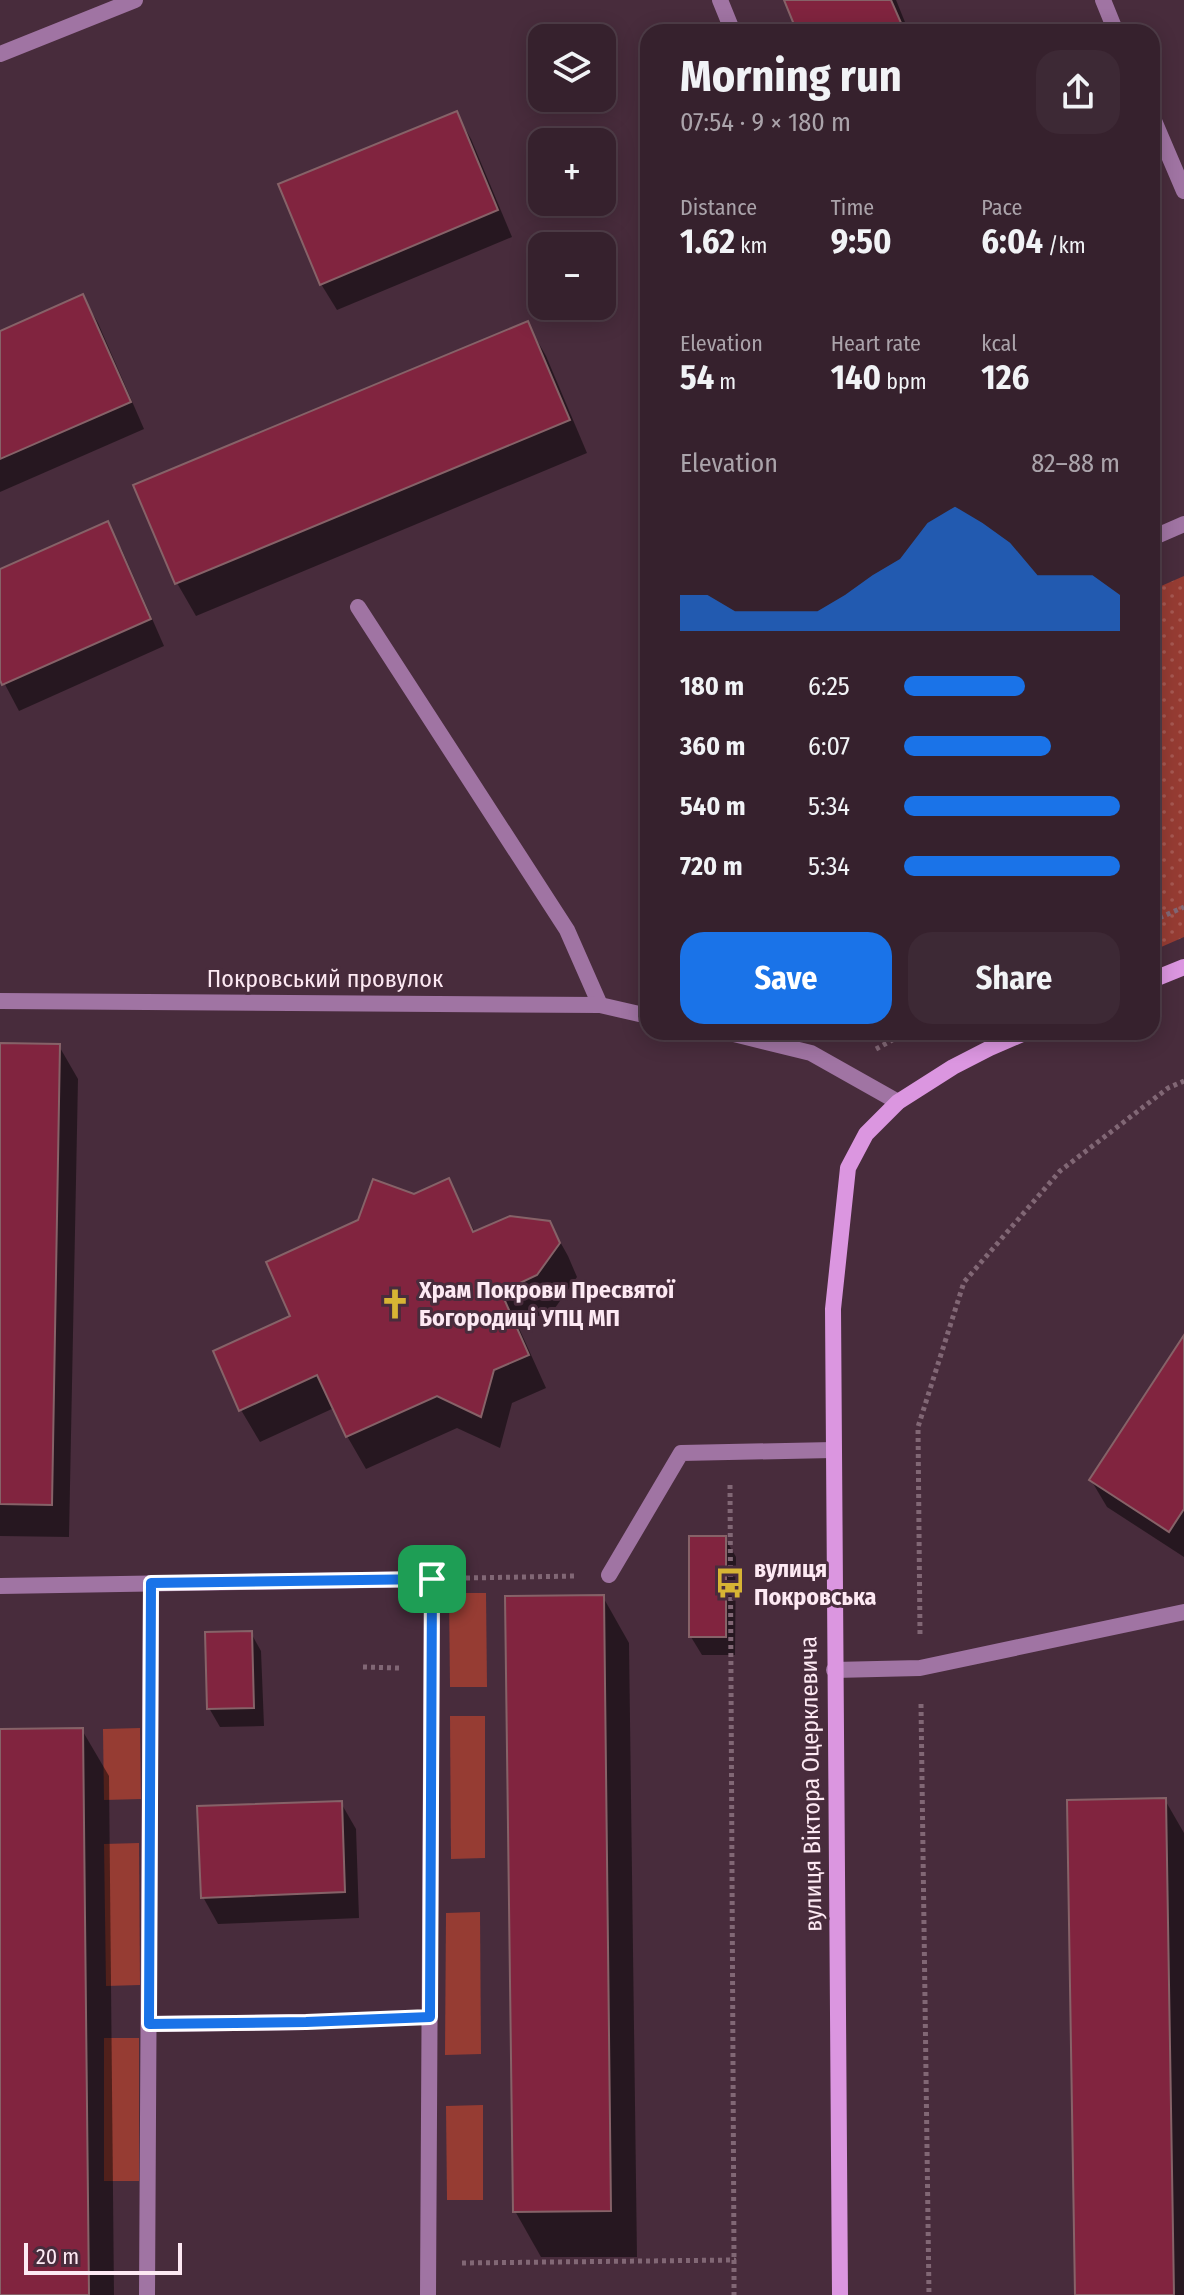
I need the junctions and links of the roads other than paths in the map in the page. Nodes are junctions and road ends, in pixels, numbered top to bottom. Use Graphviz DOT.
graph roads {
  1 [pos="135,0"];
  2 [pos="720,0"];
  3 [pos="1103,0"];
  4 [pos="730,24"];
  5 [pos="1113,24"];
  6 [pos="0,54"];
  7 [pos="1160,135"];
  8 [pos="1184,191"];
  9 [pos="1184,524"];
  10 [pos="1160,534"];
  11 [pos="358,607"];
  12 [pos="1184,967"];
  13 [pos="1160,977"];
  14 [pos="0,1001"];
  15 [pos="600,1005"];
  16 [pos="640,1014"];
  17 [pos="758,1040"];
  18 [pos="1008,1040"];
  19 [pos="898,1102"];
  20 [pos="833,1450"];
  21 [pos="609,1575"];
  22 [pos="151,1583"];
  23 [pos="0,1586"];
  24 [pos="1184,1612"];
  25 [pos="834,1670"];
  26 [pos="306,2022"];
  27 [pos="149,2024"];
  28 [pos="147,2295"];
  29 [pos="428,2295"];
  30 [pos="840,2295"];
  1 -- 6 [label="lane"];
  2 -- 4 [label="lane"];
  3 -- 5 [label="lane"];
  7 -- 8 [label="lane"];
  9 -- 10 [label="lane"];
  11 -- 15 [label="lane"];
  12 -- 13 [label="street"];
  14 -- 15 [label="lane, Покровський провулок"];
  15 -- 16 [label="lane, Покровський провулок"];
  17 -- 19 [label="lane"];
  18 -- 19 [label="street, вулиця Віктора Оцерклевича"];
  19 -- 20 [label="street, вулиця Віктора Оцерклевича"];
  20 -- 21 [label="lane"];
  20 -- 25 [label="street, вулиця Віктора Оцерклевича"];
  22 -- 23 [label="lane"];
  22 -- 27 [label="lane"];
  22 -- 29 [label="lane"];
  24 -- 25 [label="lane"];
  25 -- 30 [label="street, вулиця Віктора Оцерклевича"];
  26 -- 27 [label="lane"];
  27 -- 28 [label="lane"];
}
